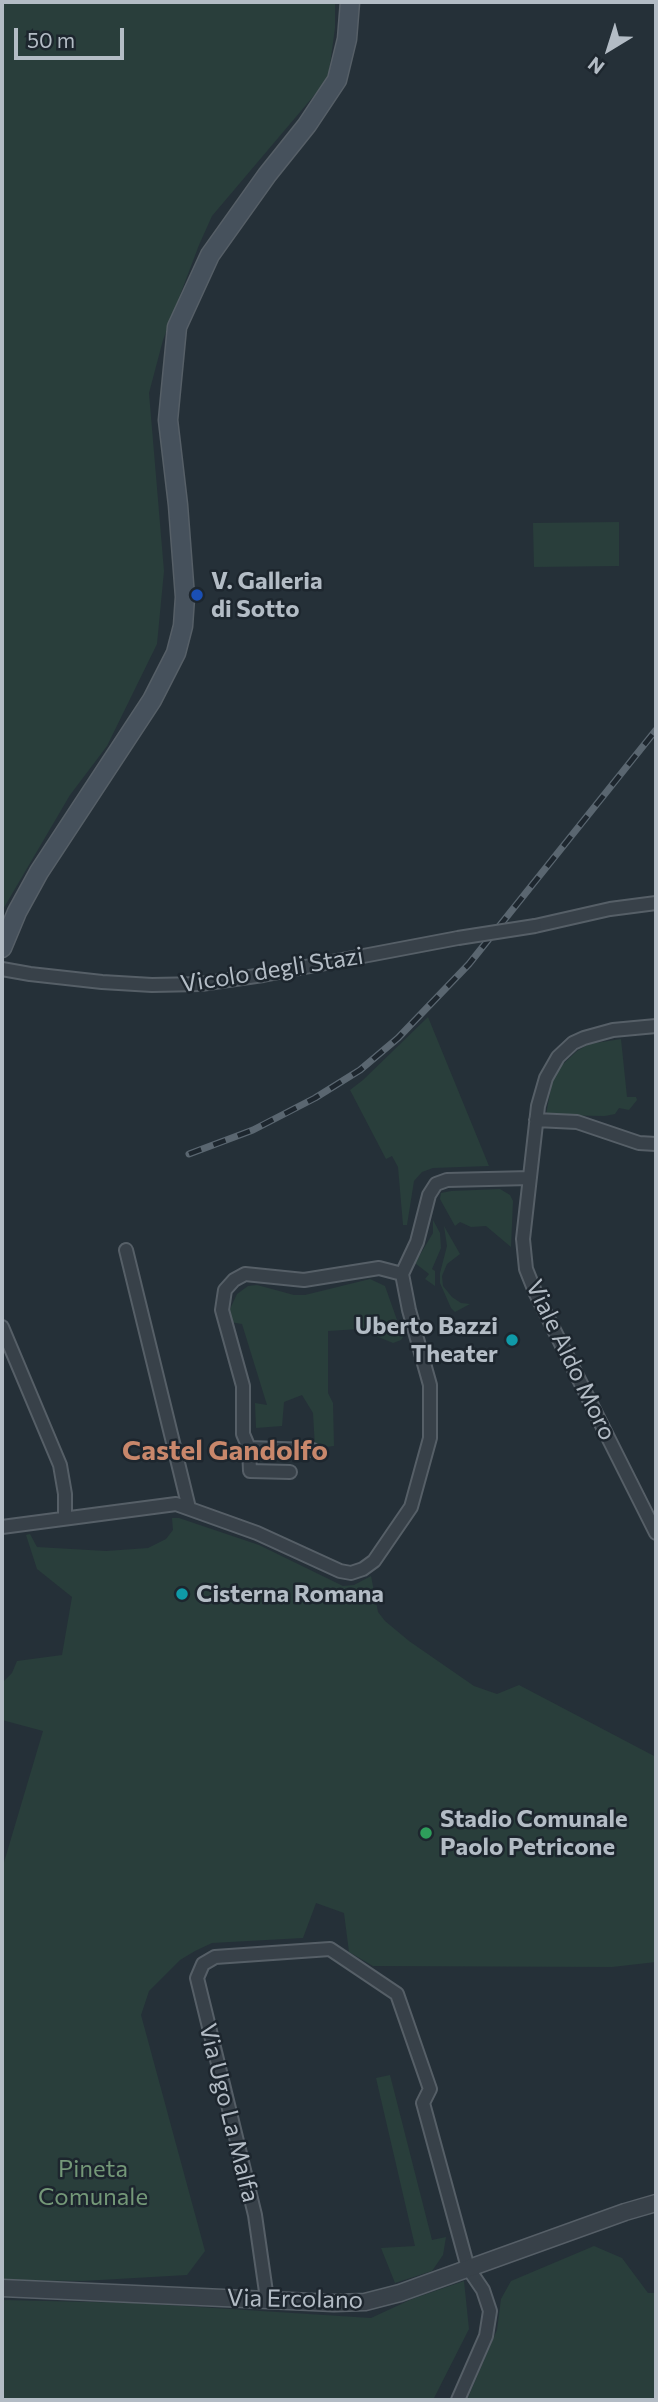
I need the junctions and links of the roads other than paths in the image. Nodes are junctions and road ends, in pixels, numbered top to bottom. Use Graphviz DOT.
graph roads {
  1 [pos="350,2"];
  2 [pos="656,903"];
  3 [pos="2,948"];
  4 [pos="2,969"];
  5 [pos="656,1026"];
  6 [pos="536,1120"];
  7 [pos="656,1144"];
  8 [pos="530,1178"];
  9 [pos="126,1250"];
  10 [pos="402,1274"];
  11 [pos="2,1327"];
  12 [pos="248,1448"];
  13 [pos="313,1450"];
  14 [pos="290,1472"];
  15 [pos="189,1508"];
  16 [pos="65,1518"];
  17 [pos="2,1527"];
  18 [pos="656,1533"];
  19 [pos="656,2203"];
  20 [pos="468,2268"];
  21 [pos="2,2288"];
  22 [pos="267,2299"];
  23 [pos="458,2400"];
  1 -- 3 [label="main road"];
  2 -- 4 [label="street, Vicolo degli Stazi, bridge"];
  5 -- 6 [label="street, Viale Aldo Moro"];
  6 -- 7 [label="street"];
  6 -- 8 [label="street, Viale Aldo Moro"];
  8 -- 10 [label="street"];
  8 -- 18 [label="street, Viale Aldo Moro"];
  9 -- 15 [label="street"];
  10 -- 12 [label="street"];
  10 -- 15 [label="street"];
  11 -- 16 [label="street"];
  12 -- 13 [label="street"];
  12 -- 14 [label="street"];
  15 -- 16 [label="street"];
  16 -- 17 [label="street"];
  19 -- 20 [label="street, Via Ercolano"];
  20 -- 22 [label="street, Via Ercolano"];
  20 -- 22 [label="street, Via Ugo La Malfa"];
  20 -- 23 [label="street"];
  21 -- 22 [label="street, Via Ercolano"];
}
